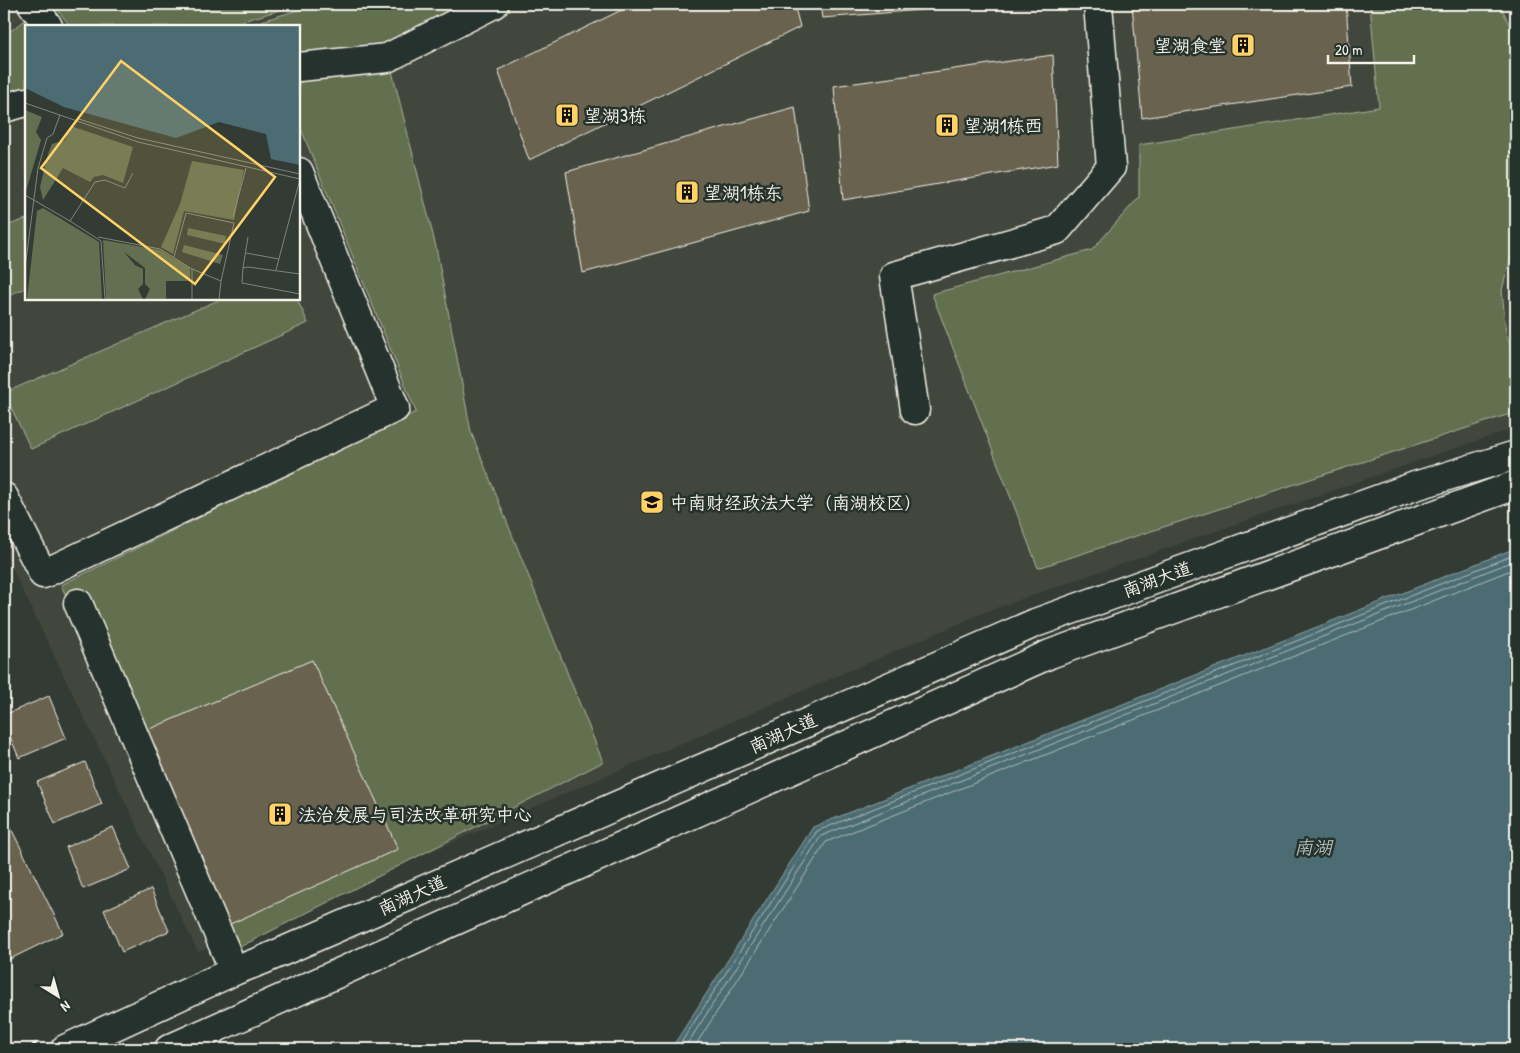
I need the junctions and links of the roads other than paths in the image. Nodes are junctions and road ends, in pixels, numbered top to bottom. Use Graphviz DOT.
graph roads {
  1 [pos="32,4"];
  2 [pos="494,4"];
  3 [pos="1098,4"];
  4 [pos="47,25"];
  5 [pos="300,67"];
  6 [pos="25,102"];
  7 [pos="4,108"];
  8 [pos="300,174"];
  9 [pos="914,410"];
  10 [pos="1516,455"];
  11 [pos="1516,485"];
  12 [pos="4,497"];
  13 [pos="78,602"];
  14 [pos="234,971"];
  15 [pos="65,1049"];
  16 [pos="169,1049"];
  1 -- 4 [label="main road"];
  2 -- 5 [label="main road"];
  3 -- 9 [label="main road"];
  6 -- 7 [label="main road"];
  8 -- 12 [label="main road"];
  10 -- 14 [label="main road, 南湖大道"];
  11 -- 16 [label="main road, 南湖大道"];
  13 -- 14 [label="main road"];
  14 -- 15 [label="main road, 南湖大道"];
}
